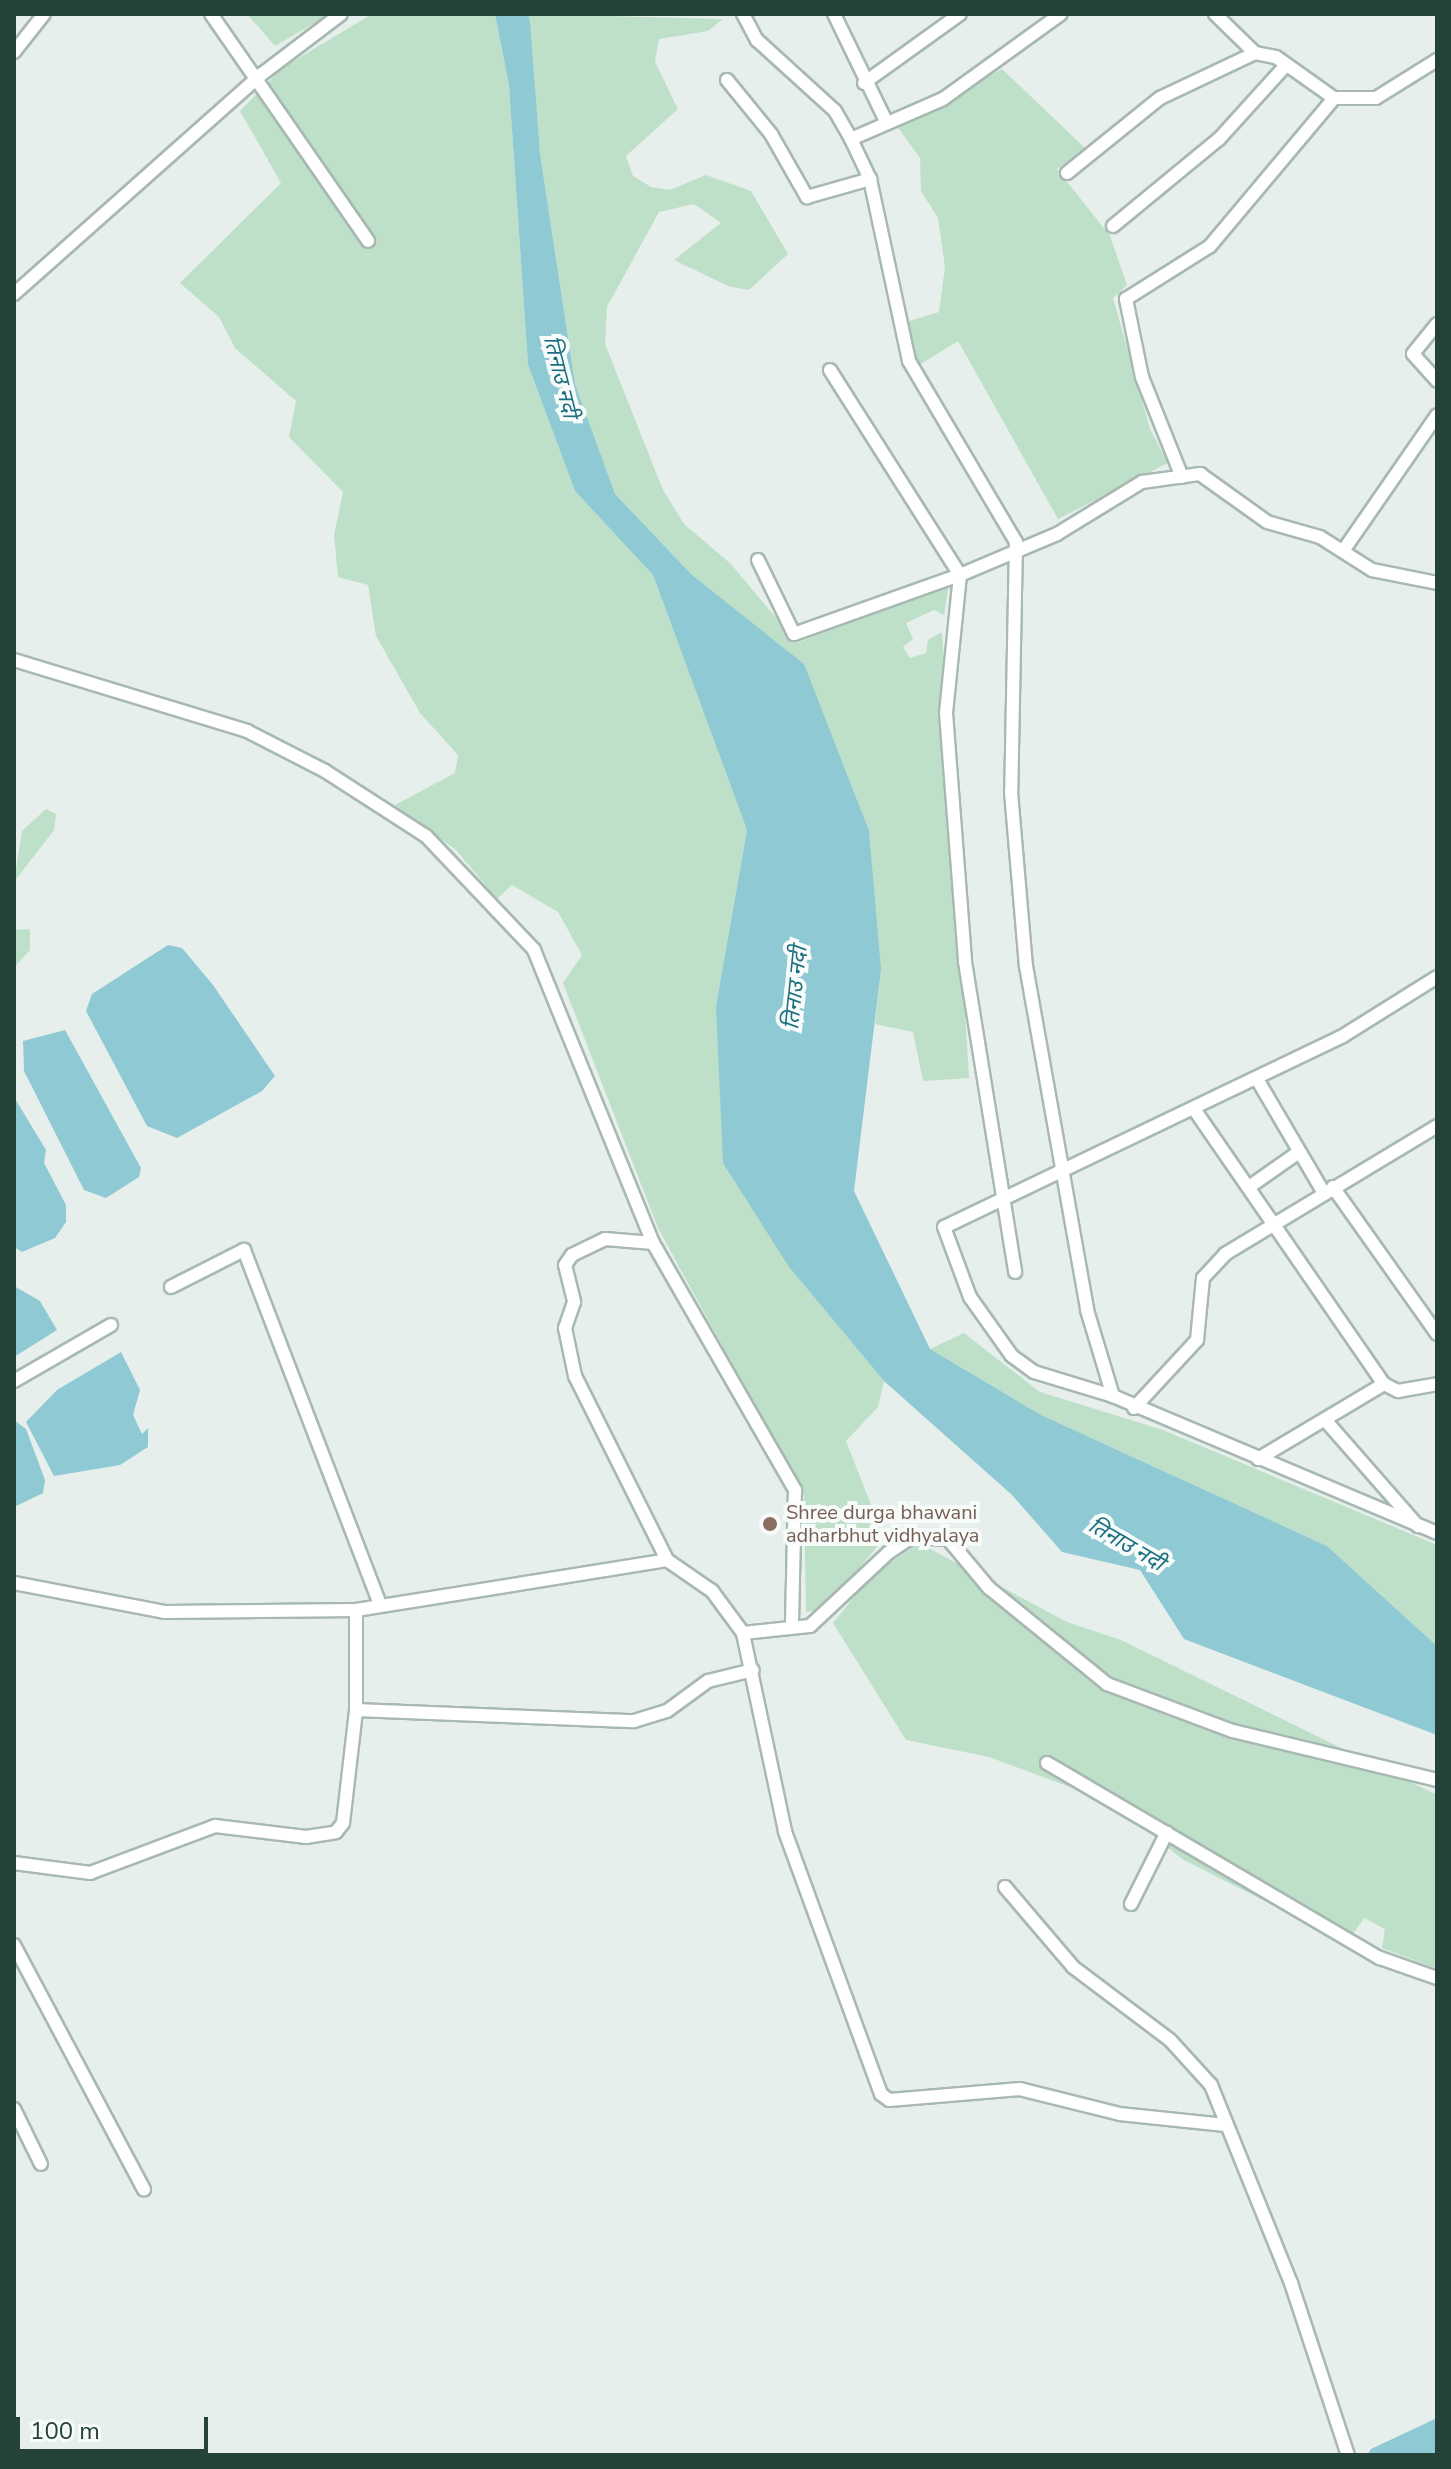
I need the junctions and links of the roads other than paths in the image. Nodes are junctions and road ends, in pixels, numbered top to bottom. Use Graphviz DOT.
graph roads {
  1 [pos="44,14"];
  2 [pos="211,14"];
  3 [pos="341,14"];
  4 [pos="743,14"];
  5 [pos="834,14"];
  6 [pos="960,14"];
  7 [pos="1061,14"];
  8 [pos="1215,14"];
  9 [pos="14,52"];
  10 [pos="1255,53"];
  11 [pos="1437,60"];
  12 [pos="1286,65"];
  13 [pos="727,80"];
  14 [pos="252,83"];
  15 [pos="864,83"];
  16 [pos="1334,98"];
  17 [pos="886,121"];
  18 [pos="851,139"];
  19 [pos="1067,173"];
  20 [pos="870,179"];
  21 [pos="1113,226"];
  22 [pos="368,241"];
  23 [pos="14,294"];
  24 [pos="1437,324"];
  25 [pos="830,370"];
  26 [pos="1437,381"];
  27 [pos="1437,415"];
  28 [pos="1182,477"];
  29 [pos="1016,551"];
  30 [pos="1343,551"];
  31 [pos="758,560"];
  32 [pos="960,575"];
  33 [pos="1437,582"];
  34 [pos="14,660"];
  35 [pos="1437,977"];
  36 [pos="1257,1079"];
  37 [pos="1194,1109"];
  38 [pos="1437,1126"];
  39 [pos="1299,1152"];
  40 [pos="1060,1169"];
  41 [pos="1249,1187"];
  42 [pos="1328,1190"];
  43 [pos="999,1204"];
  44 [pos="1276,1225"];
  45 [pos="653,1243"];
  46 [pos="1015,1272"];
  47 [pos="171,1287"];
  48 [pos="111,1325"];
  49 [pos="1437,1334"];
  50 [pos="14,1381"];
  51 [pos="1384,1384"];
  52 [pos="1437,1384"];
  53 [pos="1113,1396"];
  54 [pos="1134,1408"];
  55 [pos="1326,1421"];
  56 [pos="1258,1459"];
  57 [pos="1418,1526"];
  58 [pos="1437,1533"];
  59 [pos="667,1560"];
  60 [pos="14,1583"];
  61 [pos="381,1606"];
  62 [pos="356,1610"];
  63 [pos="792,1627"];
  64 [pos="743,1633"];
  65 [pos="753,1670"];
  66 [pos="356,1710"];
  67 [pos="1047,1763"];
  68 [pos="1437,1780"];
  69 [pos="1167,1832"];
  70 [pos="14,1863"];
  71 [pos="1005,1887"];
  72 [pos="1131,1904"];
  73 [pos="14,1945"];
  74 [pos="1437,1978"];
  75 [pos="14,2109"];
  76 [pos="1225,2125"];
  77 [pos="41,2164"];
  78 [pos="144,2190"];
  79 [pos="1348,2455"];
  1 -- 9 [label="street"];
  2 -- 14 [label="street"];
  3 -- 14 [label="street"];
  4 -- 18 [label="street"];
  5 -- 15 [label="street"];
  6 -- 15 [label="street"];
  7 -- 17 [label="street"];
  8 -- 10 [label="street"];
  10 -- 12 [label="street"];
  10 -- 19 [label="street"];
  11 -- 16 [label="street"];
  12 -- 16 [label="street"];
  12 -- 21 [label="street"];
  13 -- 20 [label="street"];
  14 -- 22 [label="street"];
  14 -- 23 [label="street"];
  15 -- 17 [label="street"];
  16 -- 28 [label="street"];
  17 -- 18 [label="street"];
  18 -- 20 [label="street"];
  20 -- 29 [label="street"];
  24 -- 26 [label="street"];
  25 -- 32 [label="street"];
  27 -- 30 [label="street"];
  28 -- 29 [label="street"];
  28 -- 30 [label="street"];
  29 -- 32 [label="street"];
  29 -- 40 [label="street"];
  30 -- 33 [label="street"];
  31 -- 32 [label="street"];
  32 -- 43 [label="street"];
  34 -- 45 [label="street"];
  35 -- 36 [label="street"];
  36 -- 37 [label="street"];
  36 -- 39 [label="street"];
  37 -- 40 [label="street"];
  37 -- 41 [label="street"];
  38 -- 42 [label="street"];
  39 -- 41 [label="street"];
  39 -- 42 [label="street"];
  40 -- 43 [label="street"];
  40 -- 53 [label="street"];
  41 -- 44 [label="street"];
  42 -- 44 [label="street"];
  42 -- 49 [label="street"];
  43 -- 46 [label="street"];
  43 -- 53 [label="street"];
  44 -- 51 [label="street"];
  44 -- 54 [label="street"];
  45 -- 59 [label="street"];
  45 -- 63 [label="street"];
  47 -- 61 [label="street"];
  48 -- 50 [label="street"];
  51 -- 52 [label="street"];
  51 -- 55 [label="street"];
  53 -- 54 [label="street"];
  54 -- 56 [label="street"];
  55 -- 56 [label="street"];
  55 -- 57 [label="street"];
  56 -- 57 [label="street"];
  57 -- 58 [label="street"];
  59 -- 61 [label="street"];
  59 -- 64 [label="street"];
  60 -- 62 [label="street"];
  61 -- 62 [label="street"];
  62 -- 66 [label="street"];
  63 -- 64 [label="street"];
  63 -- 68 [label="street"];
  64 -- 65 [label="street"];
  65 -- 66 [label="street"];
  65 -- 76 [label="street"];
  66 -- 70 [label="street"];
  67 -- 69 [label="street"];
  69 -- 72 [label="street"];
  69 -- 74 [label="street"];
  71 -- 76 [label="street"];
  73 -- 78 [label="street"];
  75 -- 77 [label="street"];
  76 -- 79 [label="street"];
}
